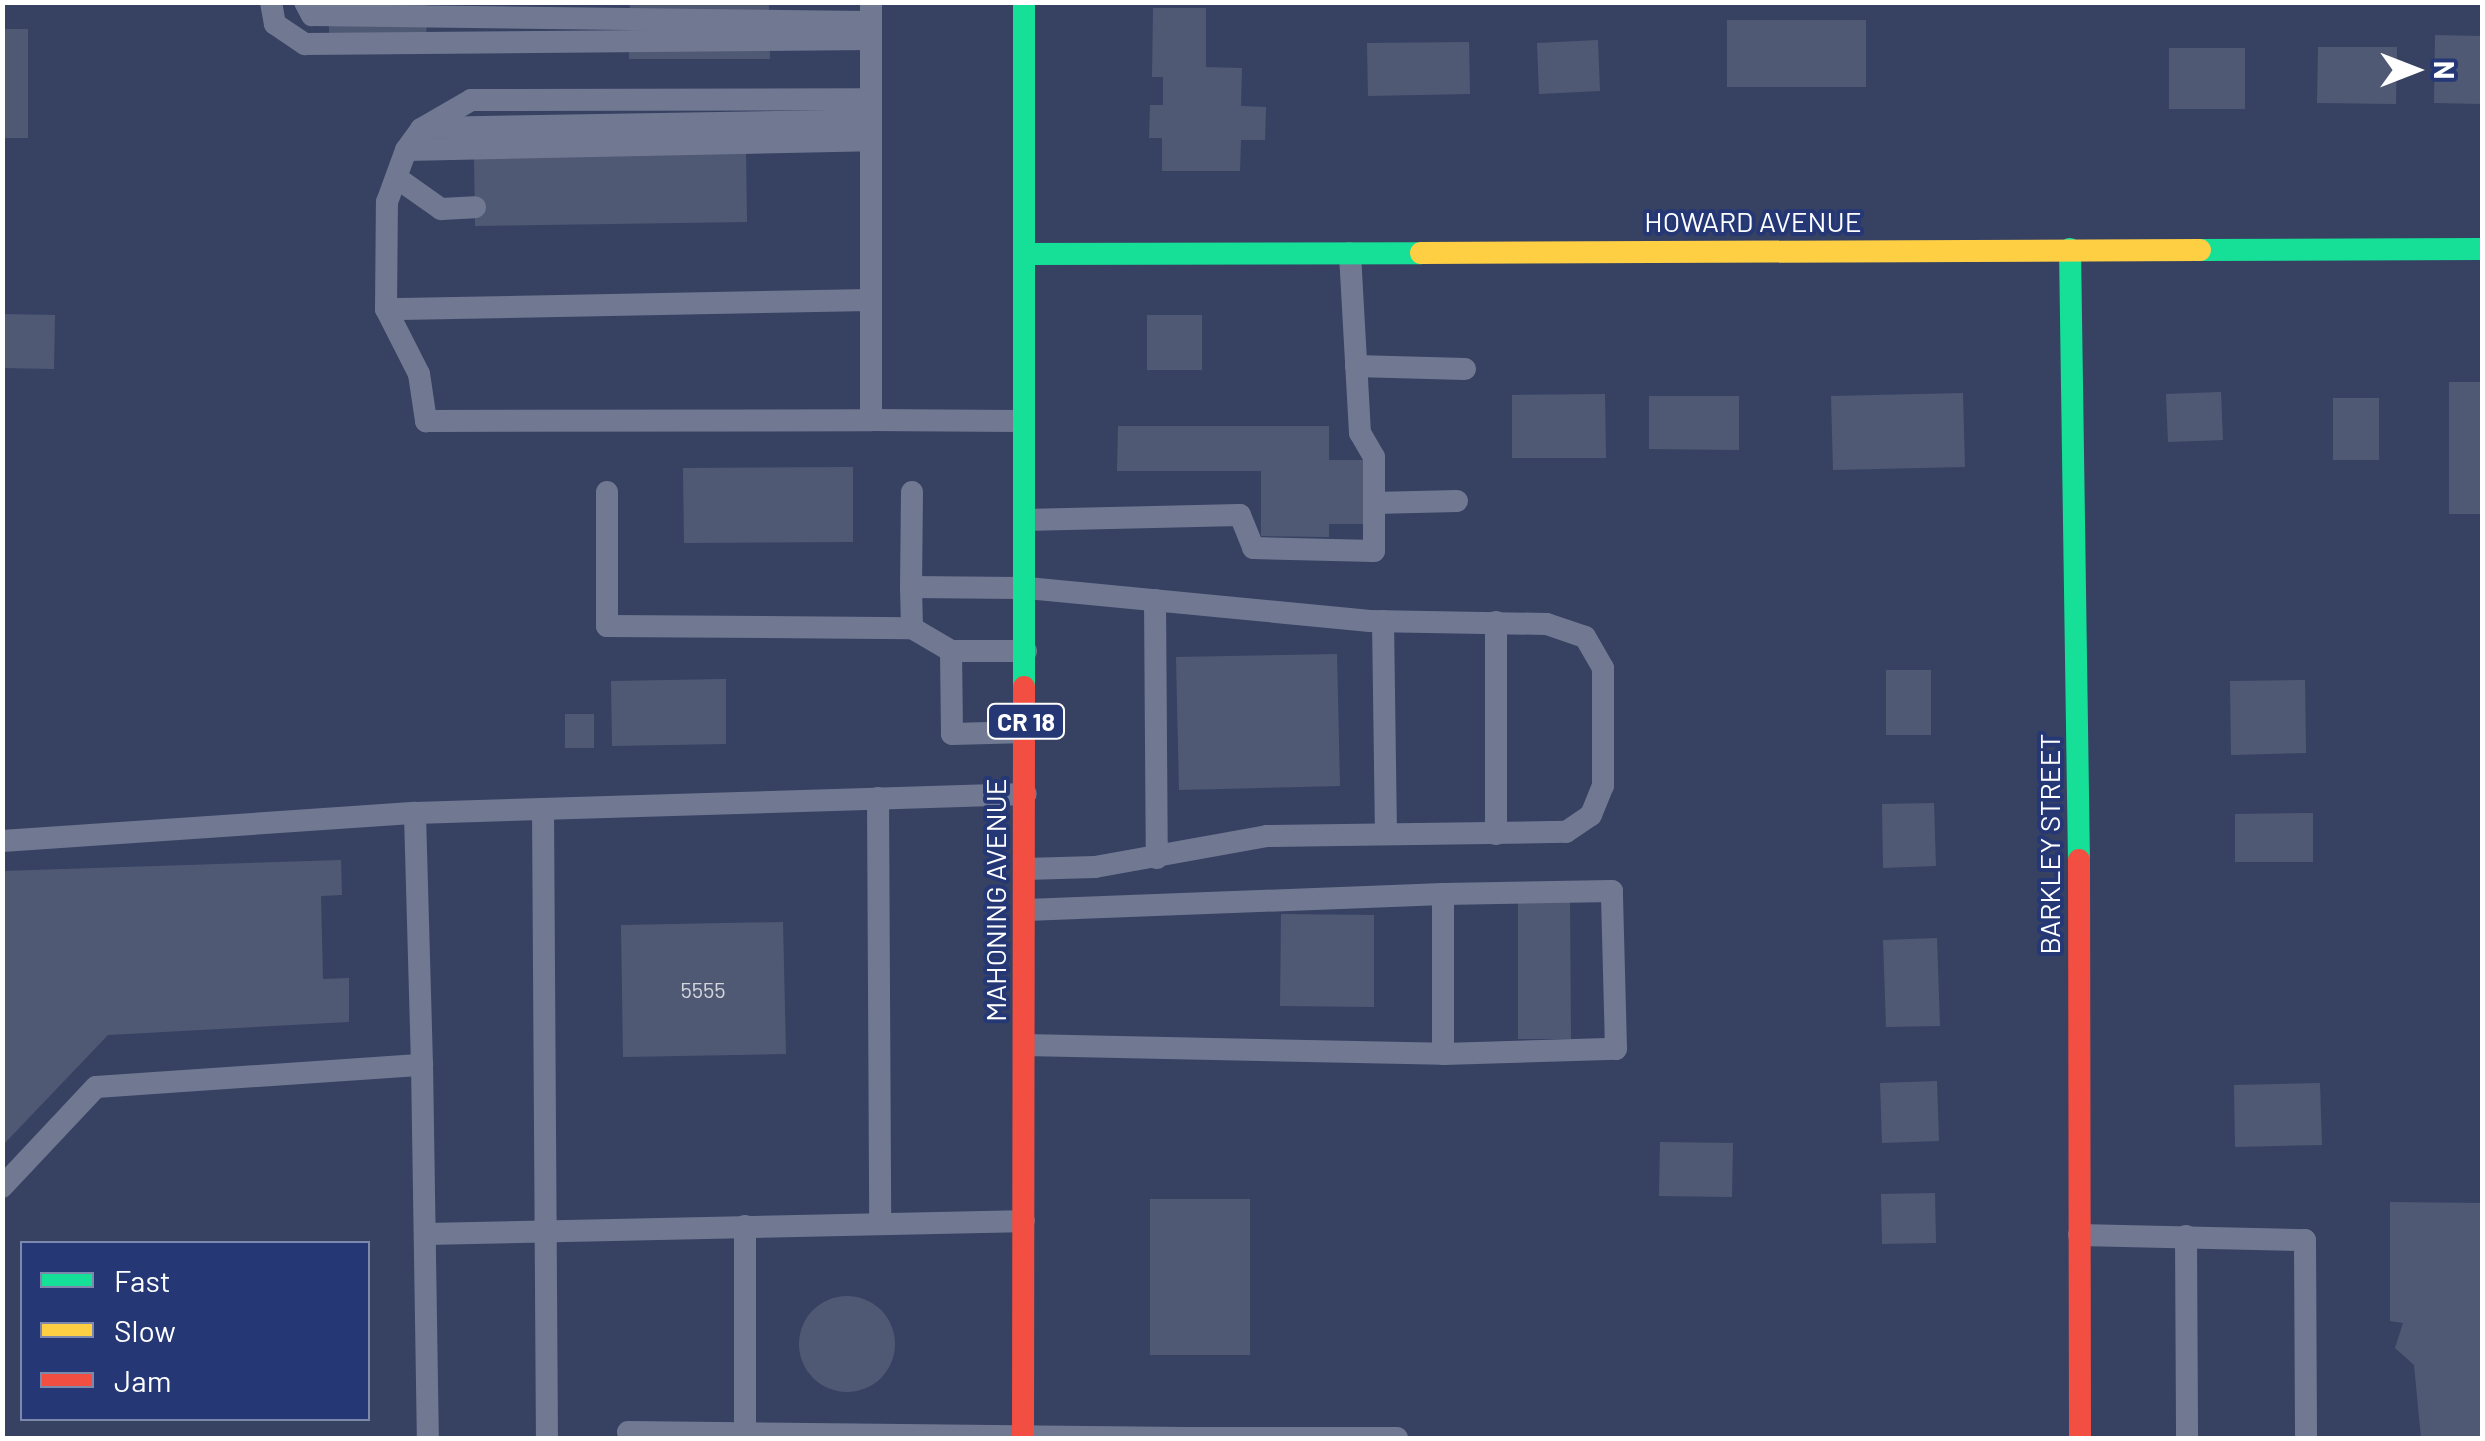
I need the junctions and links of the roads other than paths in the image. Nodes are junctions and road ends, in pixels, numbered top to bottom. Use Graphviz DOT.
graph roads {
  1 [pos="271,2"];
  2 [pos="305,2"];
  3 [pos="1024,2"];
  4 [pos="870,21"];
  5 [pos="870,120"];
  6 [pos="406,150"];
  7 [pos="397,178"];
  8 [pos="475,207"];
  9 [pos="2070,249"];
  10 [pos="2482,249"];
  11 [pos="1350,253"];
  12 [pos="1024,254"];
  13 [pos="870,300"];
  14 [pos="386,309"];
  15 [pos="1356,366"];
  16 [pos="1464,369"];
  17 [pos="871,420"];
  18 [pos="1024,420"];
  19 [pos="607,492"];
  20 [pos="912,492"];
  21 [pos="1457,502"];
  22 [pos="1374,503"];
  23 [pos="1024,520"];
  24 [pos="911,587"];
  25 [pos="1025,588"];
  26 [pos="1154,600"];
  27 [pos="1383,621"];
  28 [pos="1496,622"];
  29 [pos="912,628"];
  30 [pos="1026,650"];
  31 [pos="952,651"];
  32 [pos="1026,732"];
  33 [pos="1026,794"];
  34 [pos="878,798"];
  35 [pos="543,809"];
  36 [pos="415,813"];
  37 [pos="1386,831"];
  38 [pos="1496,834"];
  39 [pos="2,841"];
  40 [pos="1156,858"];
  41 [pos="1025,869"];
  42 [pos="1444,894"];
  43 [pos="1026,910"];
  44 [pos="1025,1045"];
  45 [pos="1443,1054"];
  46 [pos="422,1065"];
  47 [pos="2,1187"];
  48 [pos="1024,1220"];
  49 [pos="880,1222"];
  50 [pos="745,1226"];
  51 [pos="546,1230"];
  52 [pos="425,1234"];
  53 [pos="2080,1235"];
  54 [pos="2186,1236"];
  55 [pos="628,1432"];
  56 [pos="745,1432"];
  57 [pos="428,1438"];
  58 [pos="547,1438"];
  59 [pos="1023,1438"];
  60 [pos="1186,1438"];
  61 [pos="1396,1438"];
  62 [pos="2080,1438"];
  63 [pos="2186,1438"];
  64 [pos="2306,1438"];
  1 -- 4 [label="lane"];
  2 -- 4 [label="lane"];
  3 -- 12 [label="street, MAHONING AVENUE / CR 18"];
  4 -- 5 [label="lane"];
  5 -- 6 [label="lane"];
  5 -- 6 [label="lane"];
  5 -- 13 [label="lane"];
  6 -- 7 [label="lane"];
  7 -- 8 [label="lane"];
  7 -- 14 [label="lane"];
  9 -- 10 [label="street, HOWARD AVENUE"];
  9 -- 11 [label="street, HOWARD AVENUE"];
  9 -- 53 [label="street, BARKLEY STREET"];
  11 -- 12 [label="street, HOWARD AVENUE"];
  11 -- 15 [label="lane"];
  12 -- 18 [label="street, MAHONING AVENUE / CR 18"];
  13 -- 14 [label="lane"];
  13 -- 17 [label="lane"];
  14 -- 17 [label="lane"];
  15 -- 16 [label="lane"];
  15 -- 22 [label="lane"];
  17 -- 18 [label="lane"];
  18 -- 23 [label="street, MAHONING AVENUE / CR 18"];
  19 -- 29 [label="lane"];
  20 -- 24 [label="lane"];
  21 -- 22 [label="lane"];
  22 -- 23 [label="lane"];
  23 -- 25 [label="street, MAHONING AVENUE / CR 18"];
  24 -- 25 [label="lane"];
  24 -- 29 [label="lane"];
  25 -- 26 [label="lane"];
  25 -- 30 [label="street, MAHONING AVENUE / CR 18"];
  26 -- 27 [label="lane"];
  26 -- 40 [label="lane"];
  27 -- 28 [label="lane"];
  27 -- 37 [label="lane"];
  28 -- 38 [label="lane"];
  28 -- 38 [label="lane"];
  29 -- 31 [label="lane"];
  30 -- 31 [label="lane"];
  30 -- 32 [label="street, MAHONING AVENUE / CR 18"];
  31 -- 32 [label="lane"];
  32 -- 33 [label="street, MAHONING AVENUE / CR 18"];
  33 -- 34 [label="lane"];
  33 -- 41 [label="street, MAHONING AVENUE / CR 18"];
  34 -- 35 [label="lane"];
  34 -- 49 [label="lane"];
  35 -- 36 [label="lane"];
  35 -- 51 [label="lane"];
  36 -- 39 [label="lane"];
  36 -- 46 [label="lane"];
  37 -- 38 [label="lane"];
  37 -- 40 [label="lane"];
  40 -- 41 [label="lane"];
  41 -- 43 [label="street, MAHONING AVENUE / CR 18"];
  42 -- 43 [label="lane"];
  42 -- 45 [label="lane"];
  42 -- 45 [label="lane"];
  43 -- 44 [label="street, MAHONING AVENUE / CR 18"];
  44 -- 45 [label="lane"];
  44 -- 48 [label="street, MAHONING AVENUE / CR 18"];
  46 -- 47 [label="lane"];
  46 -- 52 [label="lane"];
  48 -- 49 [label="lane"];
  48 -- 59 [label="street, MAHONING AVENUE / CR 18"];
  49 -- 50 [label="lane"];
  50 -- 51 [label="lane"];
  50 -- 56 [label="lane"];
  51 -- 52 [label="lane"];
  51 -- 58 [label="lane"];
  52 -- 57 [label="lane"];
  53 -- 54 [label="lane"];
  53 -- 62 [label="street, BARKLEY STREET"];
  54 -- 63 [label="lane"];
  54 -- 64 [label="lane"];
  55 -- 56 [label="lane"];
  56 -- 59 [label="lane"];
  59 -- 60 [label="lane"];
  60 -- 61 [label="lane"];
}
